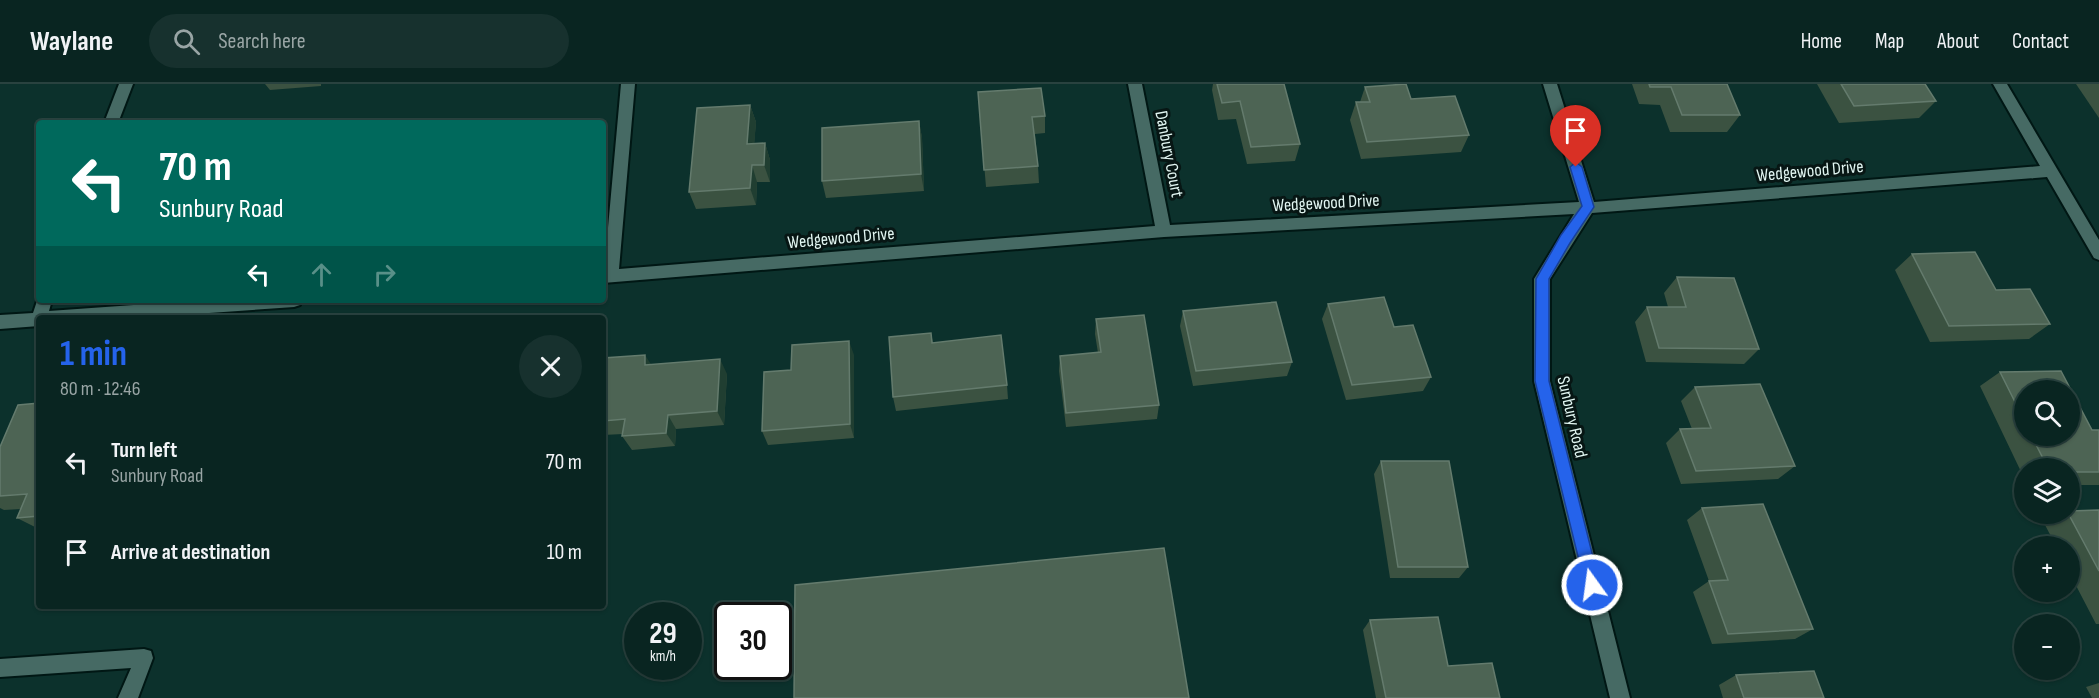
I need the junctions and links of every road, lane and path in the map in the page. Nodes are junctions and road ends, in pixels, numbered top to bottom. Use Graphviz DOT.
graph roads {
  1 [pos="126,84"];
  2 [pos="628,84"];
  3 [pos="1135,84"];
  4 [pos="1550,84"];
  5 [pos="2000,84"];
  6 [pos="112,120"];
  7 [pos="2051,171"];
  8 [pos="1588,207"];
  9 [pos="1164,231"];
  10 [pos="2099,255"];
  11 [pos="607,277"];
  12 [pos="253,303"];
  13 [pos="88,315"];
  14 [pos="36,318"];
  15 [pos="0,322"];
  16 [pos="0,668"];
  17 [pos="128,698"];
  18 [pos="1620,698"];
  1 -- 6 [label="street"];
  2 -- 11 [label="street"];
  3 -- 9 [label="street, Danbury Court"];
  4 -- 8 [label="street"];
  5 -- 7 [label="street"];
  7 -- 8 [label="street, Wedgewood Drive"];
  7 -- 10 [label="street"];
  8 -- 9 [label="street, Wedgewood Drive"];
  8 -- 18 [label="street, Sunbury Road"];
  9 -- 11 [label="street, Wedgewood Drive"];
  12 -- 13 [label="street"];
  14 -- 15 [label="street"];
  16 -- 17 [label="street"];
}
